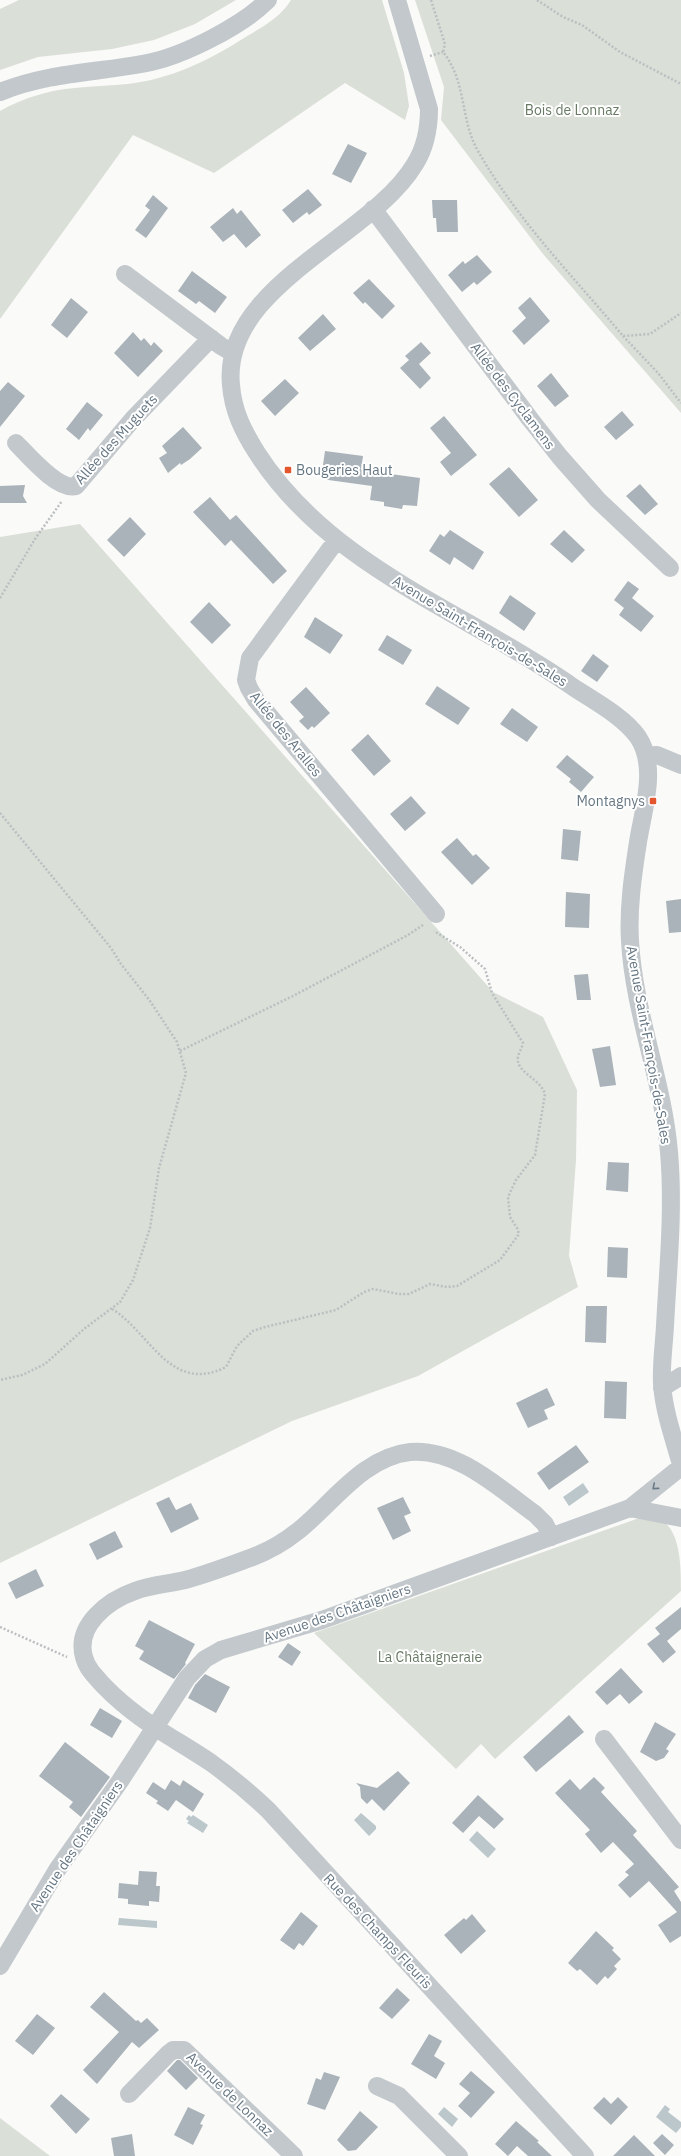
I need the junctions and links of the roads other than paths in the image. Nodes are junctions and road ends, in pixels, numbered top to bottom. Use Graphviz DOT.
graph roads {
  1 [pos="268,0"];
  2 [pos="397,0"];
  3 [pos="0,92"];
  4 [pos="373,209"];
  5 [pos="125,274"];
  6 [pos="211,338"];
  7 [pos="233,353"];
  8 [pos="16,443"];
  9 [pos="336,541"];
  10 [pos="670,568"];
  11 [pos="646,756"];
  12 [pos="681,765"];
  13 [pos="431,918"];
  14 [pos="681,1376"];
  15 [pos="662,1388"];
  16 [pos="681,1464"];
  17 [pos="681,1467"];
  18 [pos="630,1508"];
  19 [pos="681,1518"];
  20 [pos="551,1537"];
  21 [pos="154,1728"];
  22 [pos="604,1739"];
  23 [pos="681,1840"];
  24 [pos="0,1966"];
  25 [pos="377,2086"];
  26 [pos="129,2094"];
  27 [pos="294,2156"];
  28 [pos="459,2156"];
  29 [pos="584,2156"];
  1 -- 3 [label="street"];
  2 -- 4 [label="street, Avenue Saint-François-de-Sales"];
  4 -- 7 [label="street, Avenue Saint-François-de-Sales"];
  4 -- 10 [label="street, Allée des Cyclamens"];
  5 -- 6 [label="street"];
  6 -- 7 [label="street"];
  6 -- 8 [label="street, Allée des Muguets"];
  7 -- 9 [label="street, Avenue Saint-François-de-Sales"];
  9 -- 11 [label="street, Avenue Saint-François-de-Sales"];
  9 -- 13 [label="street, Allée des Aralles"];
  11 -- 12 [label="street"];
  11 -- 15 [label="street, Avenue Saint-François-de-Sales"];
  14 -- 15 [label="street"];
  15 -- 16 [label="street, Avenue Saint-François-de-Sales"];
  17 -- 18 [label="street, Avenue des Châtaigniers, one-way"];
  18 -- 19 [label="street"];
  18 -- 20 [label="street, Avenue des Châtaigniers"];
  20 -- 21 [label="street, Avenue des Châtaigniers"];
  20 -- 21 [label="street"];
  21 -- 24 [label="street, Avenue des Châtaigniers"];
  21 -- 29 [label="street, Rue des Champs Fleuris"];
  22 -- 23 [label="street"];
  25 -- 28 [label="street"];
  26 -- 27 [label="street, Avenue de Lonnaz"];
}
